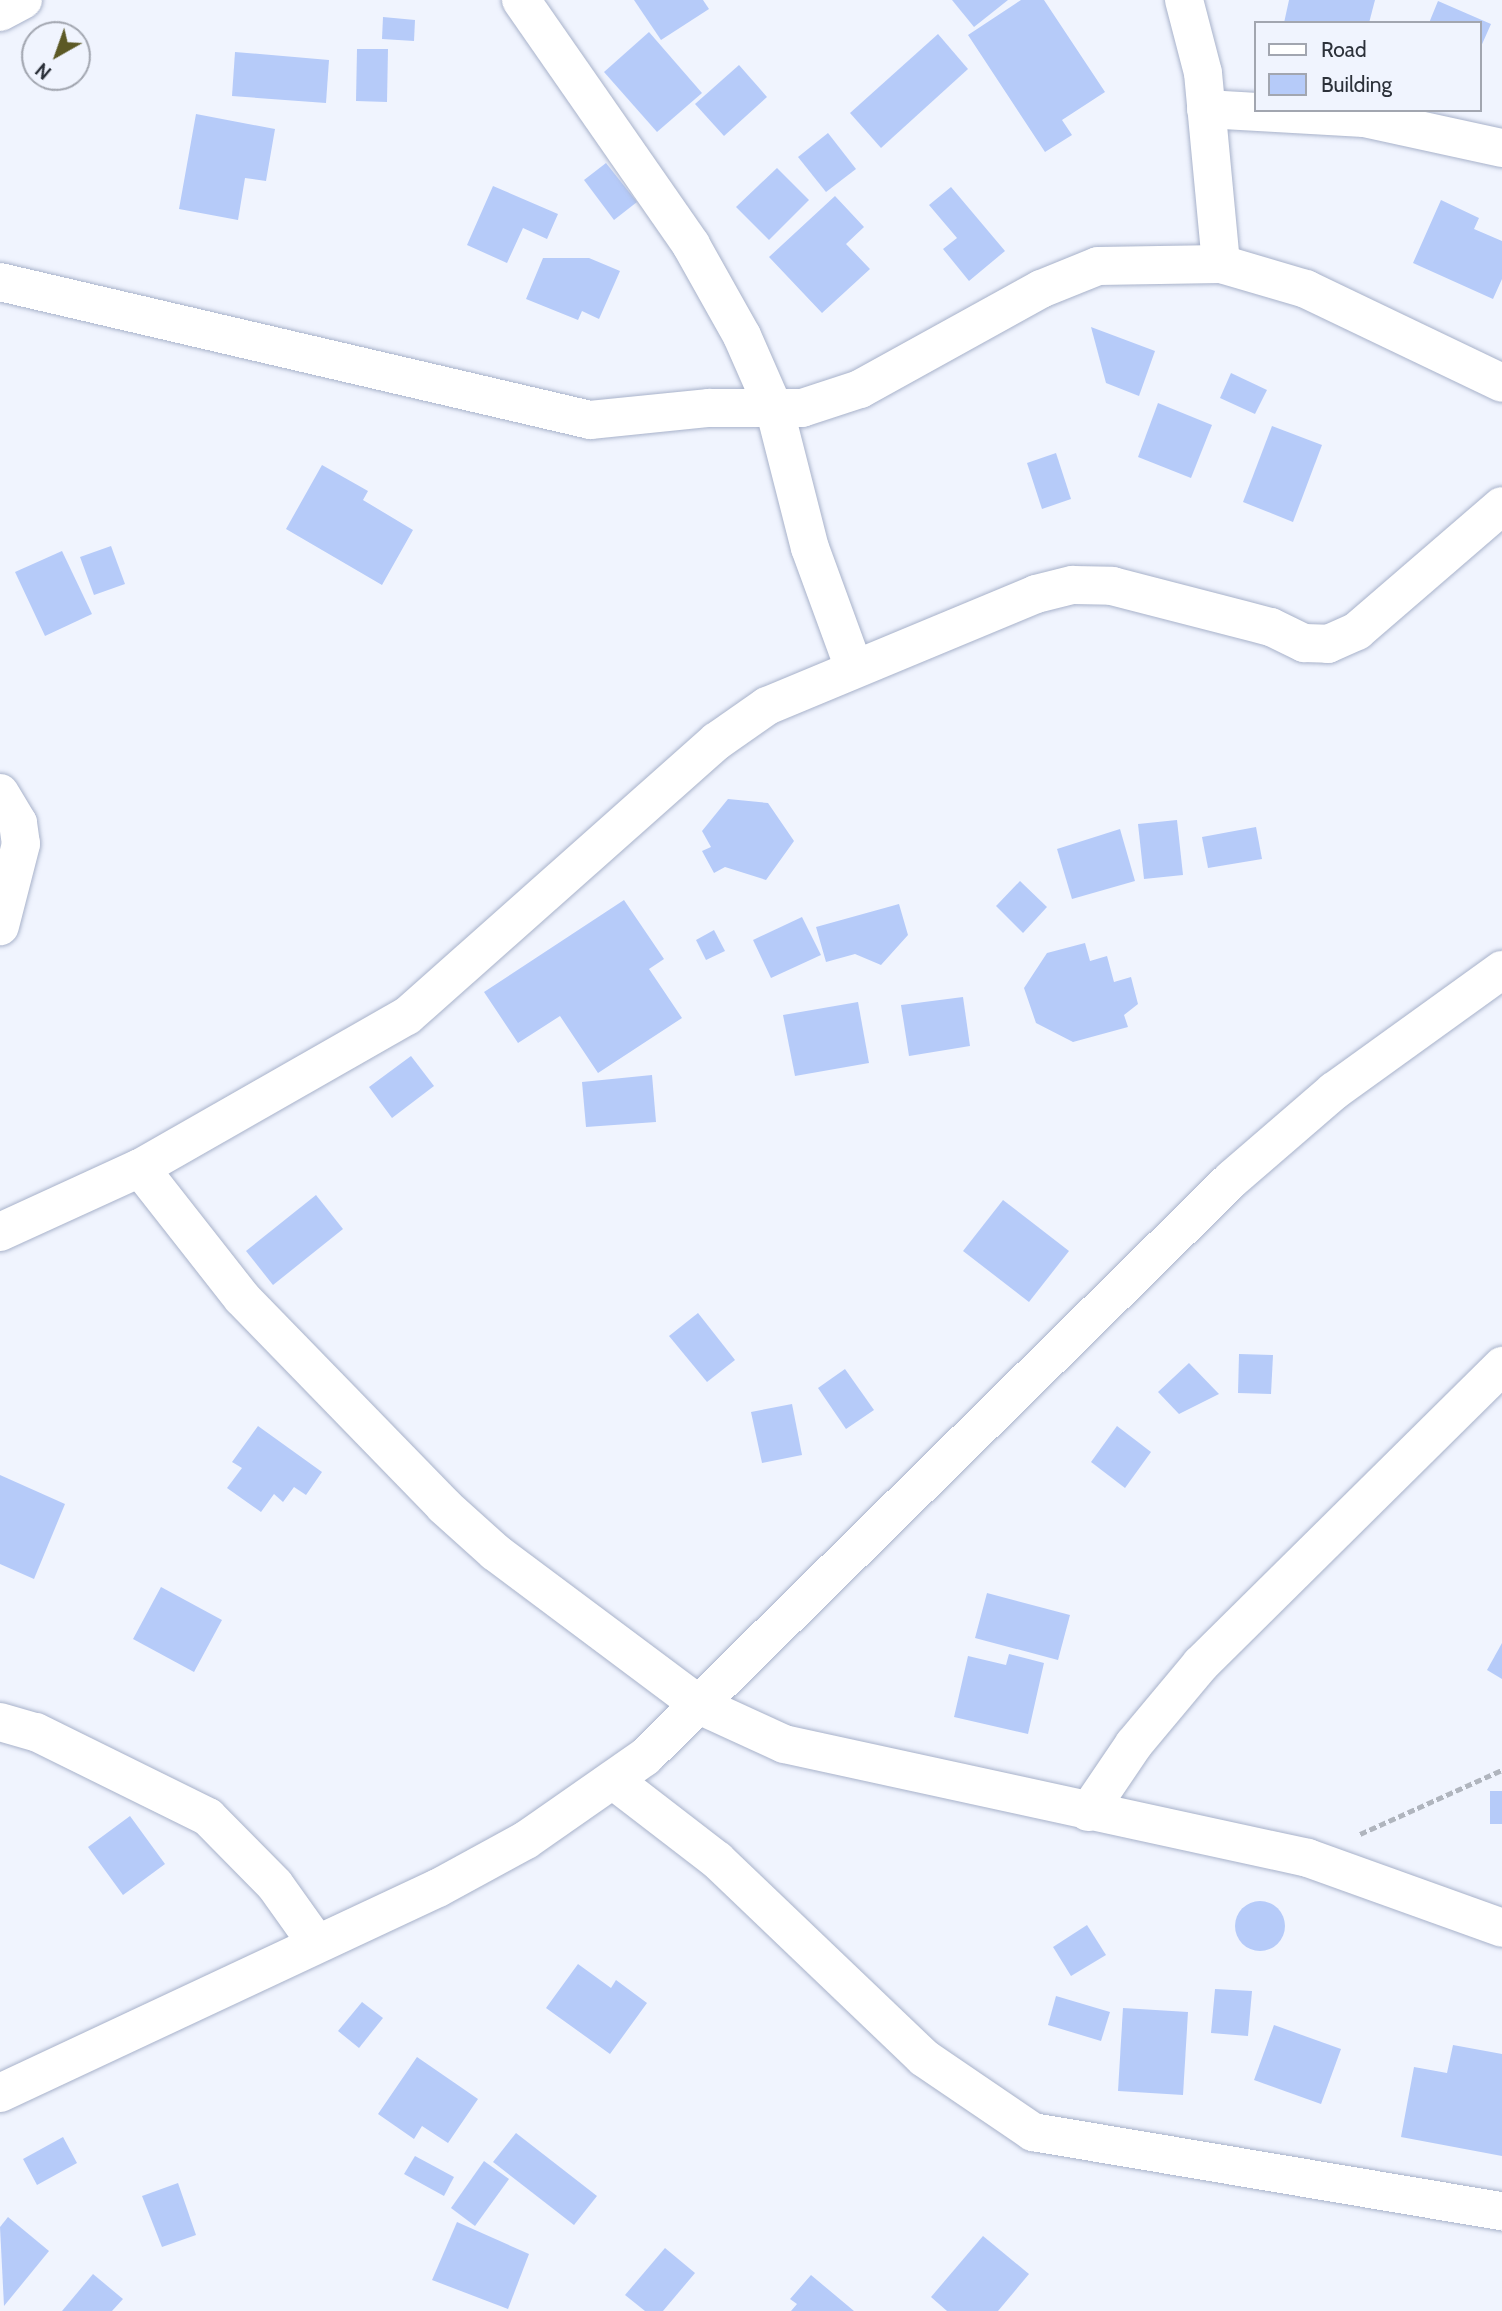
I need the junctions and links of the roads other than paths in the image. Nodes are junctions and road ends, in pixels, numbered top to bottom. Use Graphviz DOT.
graph roads {
  1 [pos="23,0"];
  2 [pos="522,0"];
  3 [pos="1184,0"];
  4 [pos="0,12"];
  5 [pos="1206,109"];
  6 [pos="1254,112"];
  7 [pos="1259,112"];
  8 [pos="1502,148"];
  9 [pos="1220,264"];
  10 [pos="0,282"];
  11 [pos="1502,383"];
  12 [pos="775,411"];
  13 [pos="1502,506"];
  14 [pos="854,668"];
  15 [pos="0,793"];
  16 [pos="0,926"];
  17 [pos="1502,970"];
  18 [pos="140,1168"];
  19 [pos="0,1232"];
  20 [pos="1502,1366"];
  21 [pos="701,1706"];
  22 [pos="0,1722"];
  23 [pos="613,1780"];
  24 [pos="1088,1812"];
  25 [pos="1502,1928"];
  26 [pos="315,1941"];
  27 [pos="0,2093"];
  28 [pos="1502,2211"];
  1 -- 4 [label="street"];
  2 -- 12 [label="street"];
  3 -- 5 [label="street"];
  5 -- 6 [label="street"];
  5 -- 9 [label="street"];
  7 -- 8 [label="street"];
  9 -- 11 [label="street"];
  9 -- 12 [label="street"];
  10 -- 12 [label="street"];
  12 -- 14 [label="street"];
  13 -- 14 [label="street"];
  14 -- 18 [label="street"];
  15 -- 16 [label="street"];
  17 -- 21 [label="street"];
  18 -- 19 [label="street"];
  18 -- 21 [label="street"];
  20 -- 24 [label="street"];
  21 -- 23 [label="street"];
  21 -- 24 [label="street"];
  22 -- 26 [label="street"];
  23 -- 26 [label="street"];
  23 -- 28 [label="street"];
  24 -- 25 [label="street"];
  26 -- 27 [label="street"];
}
